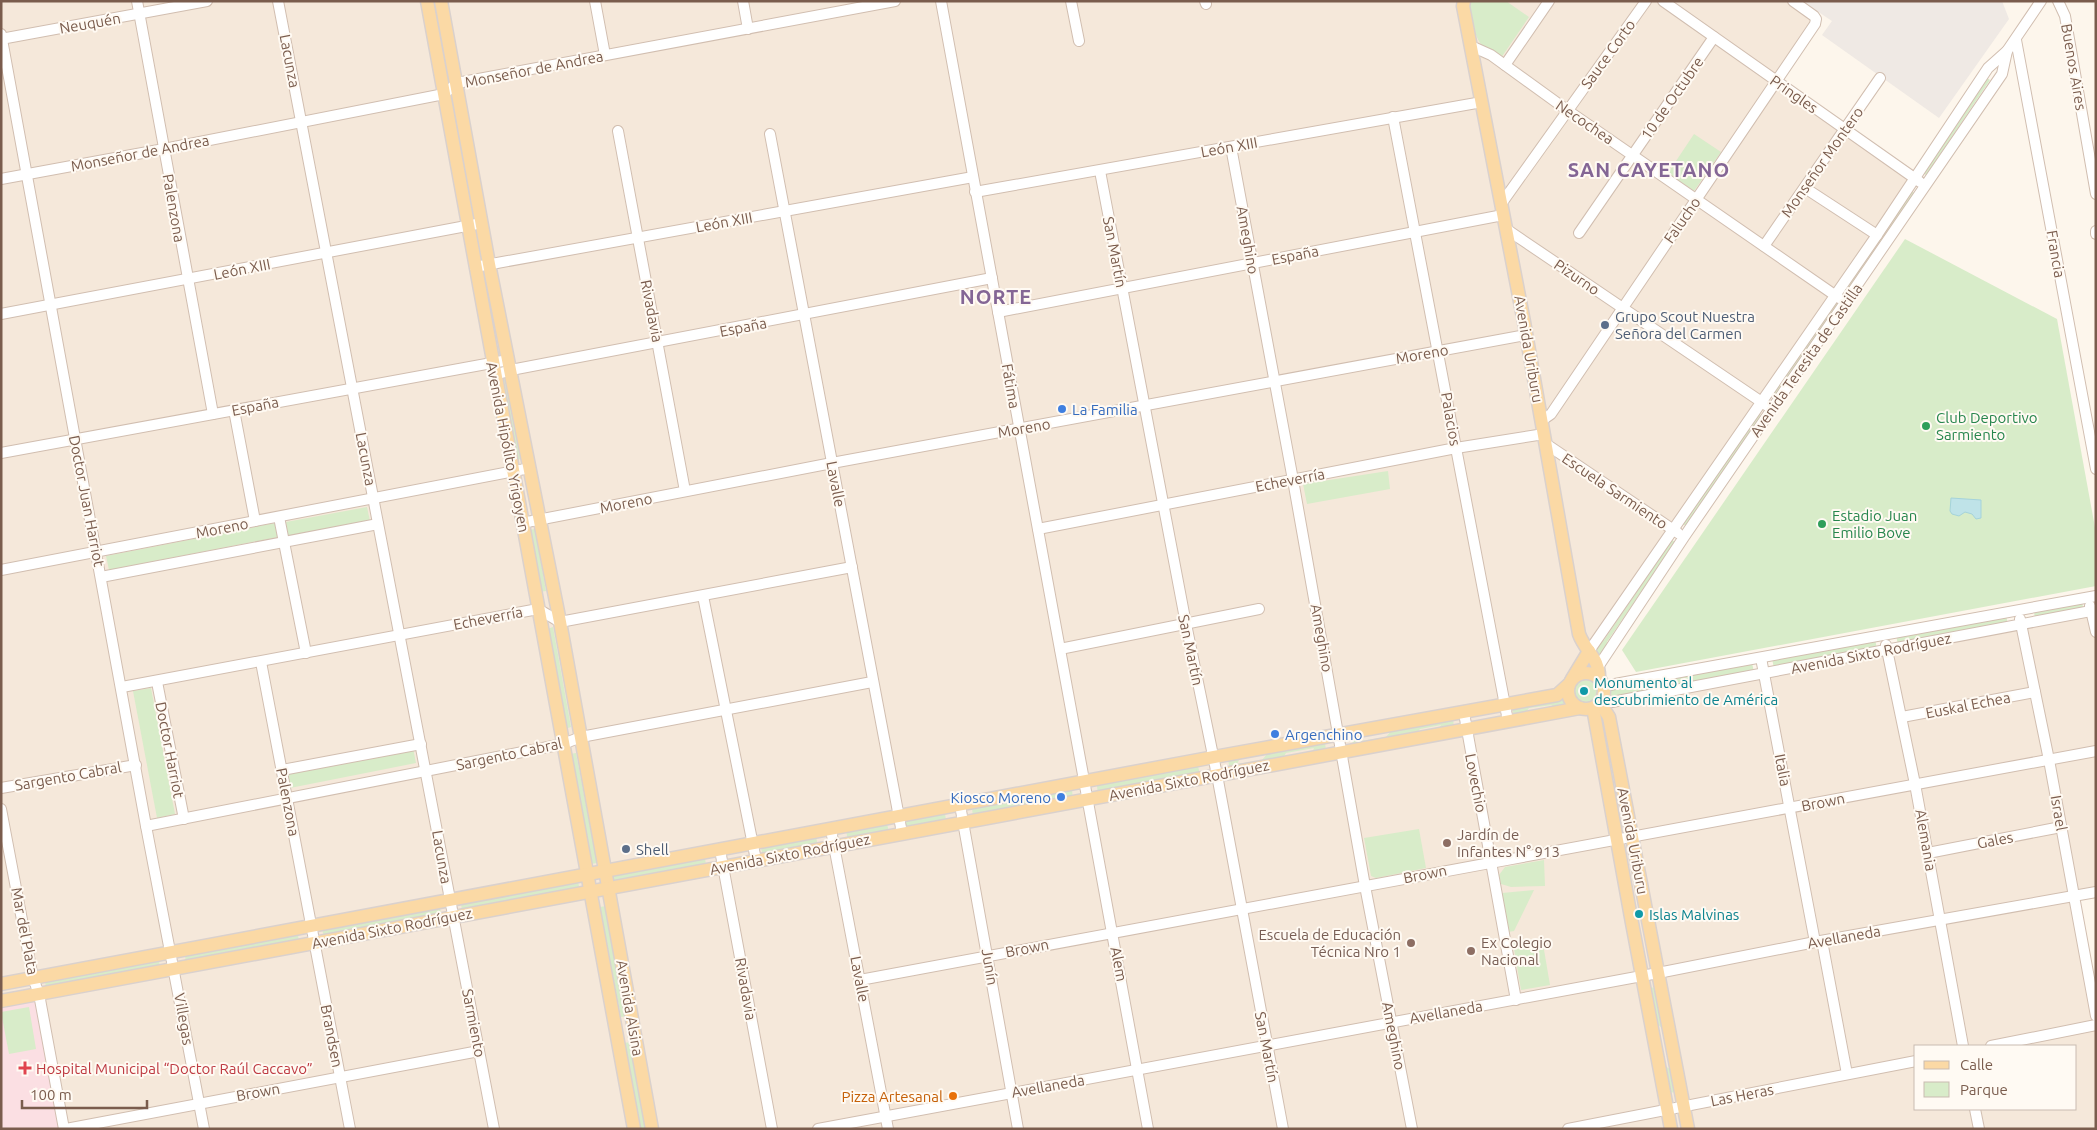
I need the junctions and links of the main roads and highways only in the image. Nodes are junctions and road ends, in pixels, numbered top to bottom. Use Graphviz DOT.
graph roads {
  1 [pos="426,1"];
  2 [pos="441,1"];
  3 [pos="1464,1"];
  4 [pos="1589,651"];
  5 [pos="1600,677"];
  6 [pos="1569,683"];
  7 [pos="1598,704"];
  8 [pos="1580,708"];
  9 [pos="604,871"];
  10 [pos="586,875"];
  11 [pos="608,888"];
  12 [pos="589,892"];
  13 [pos="1,984"];
  14 [pos="1,1001"];
  15 [pos="634,1029"];
  16 [pos="616,1032"];
  17 [pos="634,1129"];
  18 [pos="652,1129"];
  19 [pos="1671,1129"];
  20 [pos="1688,1129"];
  1 -- 10 [label="main road, Avenida Hipólito Yrigoyen"];
  2 -- 9 [label="main road, Avenida Hipólito Yrigoyen"];
  3 -- 4 [label="main road, Avenida Uriburu"];
  4 -- 5 [label="main road"];
  4 -- 6 [label="main road, Avenida Teresita de Castilla"];
  5 -- 6 [label="main road"];
  5 -- 7 [label="main road"];
  6 -- 8 [label="main road"];
  6 -- 9 [label="main road, Avenida Sixto Rodríguez"];
  7 -- 8 [label="main road"];
  7 -- 19 [label="main road, Avenida Uriburu"];
  7 -- 20 [label="main road, Avenida Uriburu"];
  8 -- 11 [label="main road, Avenida Sixto Rodríguez"];
  9 -- 10 [label="main road, Avenida Sixto Rodríguez"];
  9 -- 11 [label="main road, Avenida Hipólito Yrigoyen"];
  10 -- 12 [label="main road, Avenida Hipólito Yrigoyen"];
  10 -- 13 [label="main road, Avenida Sixto Rodríguez"];
  11 -- 12 [label="main road, Avenida Sixto Rodríguez"];
  11 -- 15 [label="main road, Avenida Alsina"];
  12 -- 14 [label="main road, Avenida Sixto Rodríguez"];
  12 -- 16 [label="main road, Avenida Alsina"];
  15 -- 16 [label="main road"];
  15 -- 18 [label="main road, Avenida Alsina"];
  16 -- 17 [label="main road, Avenida Alsina"];
}
